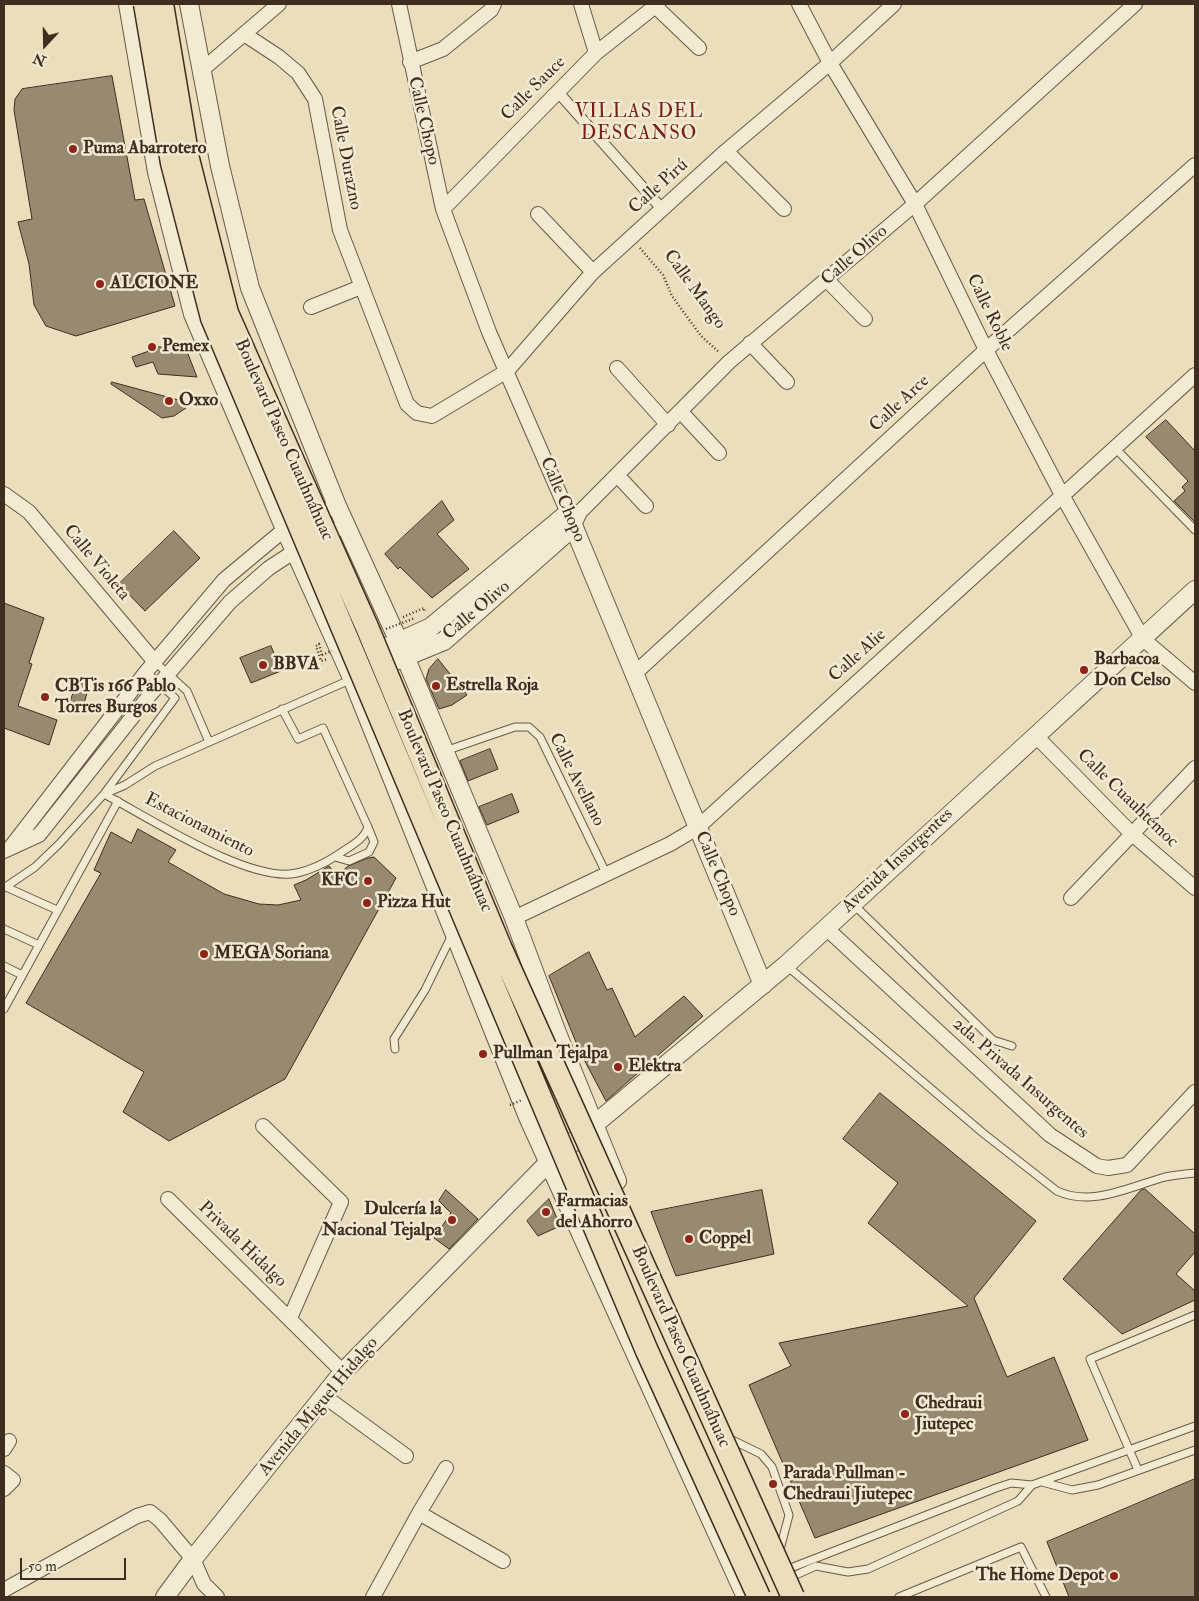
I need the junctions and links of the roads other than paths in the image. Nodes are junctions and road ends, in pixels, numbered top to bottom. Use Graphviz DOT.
graph roads {
  1 [pos="128,4"];
  2 [pos="145,4"];
  3 [pos="162,4"];
  4 [pos="189,4"];
  5 [pos="279,4"];
  6 [pos="399,4"];
  7 [pos="494,4"];
  8 [pos="581,4"];
  9 [pos="799,4"];
  10 [pos="894,4"];
  11 [pos="1135,4"];
  12 [pos="656,5"];
  13 [pos="244,34"];
  14 [pos="699,48"];
  15 [pos="596,53"];
  16 [pos="410,62"];
  17 [pos="830,63"];
  18 [pos="202,70"];
  19 [pos="558,92"];
  20 [pos="726,151"];
  21 [pos="1195,165"];
  22 [pos="916,204"];
  23 [pos="443,208"];
  24 [pos="662,209"];
  25 [pos="784,209"];
  26 [pos="538,214"];
  27 [pos="593,272"];
  28 [pos="827,280"];
  29 [pos="360,288"];
  30 [pos="311,307"];
  31 [pos="865,319"];
  32 [pos="750,343"];
  33 [pos="986,350"];
  34 [pos="617,368"];
  35 [pos="507,371"];
  36 [pos="1195,375"];
  37 [pos="787,382"];
  38 [pos="681,412"];
  39 [pos="668,425"];
  40 [pos="1115,448"];
  41 [pos="719,453"];
  42 [pos="617,475"];
  43 [pos="4,494"];
  44 [pos="1062,495"];
  45 [pos="338,506"];
  46 [pos="646,506"];
  47 [pos="574,518"];
  48 [pos="346,525"];
  49 [pos="285,529"];
  50 [pos="1195,530"];
  51 [pos="296,552"];
  52 [pos="1195,590"];
  53 [pos="1143,639"];
  54 [pos="402,650"];
  55 [pos="345,662"];
  56 [pos="154,663"];
  57 [pos="633,675"];
  58 [pos="352,678"];
  59 [pos="164,680"];
  60 [pos="1195,683"];
  61 [pos="282,709"];
  62 [pos="1035,735"];
  63 [pos="210,742"];
  64 [pos="445,750"];
  65 [pos="1195,768"];
  66 [pos="104,794"];
  67 [pos="118,802"];
  68 [pos="368,827"];
  69 [pos="697,828"];
  70 [pos="1131,833"];
  71 [pos="7,849"];
  72 [pos="335,857"];
  73 [pos="606,873"];
  74 [pos="5,887"];
  75 [pos="1195,888"];
  76 [pos="1071,898"];
  77 [pos="852,904"];
  78 [pos="58,910"];
  79 [pos="514,918"];
  80 [pos="826,928"];
  81 [pos="4,929"];
  82 [pos="453,933"];
  83 [pos="39,945"];
  84 [pos="786,965"];
  85 [pos="4,966"];
  86 [pos="22,975"];
  87 [pos="763,985"];
  88 [pos="4,1009"];
  89 [pos="557,1033"];
  90 [pos="1012,1046"];
  91 [pos="395,1049"];
  92 [pos="503,1055"];
  93 [pos="1195,1092"];
  94 [pos="594,1123"];
  95 [pos="263,1126"];
  96 [pos="548,1163"];
  97 [pos="1195,1173"];
  98 [pos="614,1175"];
  99 [pos="585,1187"];
  100 [pos="564,1196"];
  101 [pos="168,1199"];
  102 [pos="1195,1315"];
  103 [pos="290,1318"];
  104 [pos="344,1372"];
  105 [pos="324,1396"];
  106 [pos="1195,1426"];
  107 [pos="723,1435"];
  108 [pos="1195,1450"];
  109 [pos="1129,1451"];
  110 [pos="406,1456"];
  111 [pos="446,1468"];
  112 [pos="1138,1470"];
  113 [pos="4,1473"];
  114 [pos="1042,1482"];
  115 [pos="1032,1485"];
  116 [pos="4,1489"];
  117 [pos="418,1513"];
  118 [pos="193,1559"];
  119 [pos="503,1561"];
  120 [pos="787,1581"];
  121 [pos="4,1590"];
  122 [pos="165,1597"];
  123 [pos="217,1597"];
  124 [pos="372,1597"];
  125 [pos="746,1597"];
  126 [pos="759,1597"];
  127 [pos="899,1597"];
  128 [pos="1046,1597"];
  1 -- 49 [label="street, Boulevard Paseo Cuauhnáhuac"];
  2 -- 126 [label="main road, Boulevard Paseo Cuauhnáhuac, bridge"];
  3 -- 120 [label="main road, Boulevard Paseo Cuauhnáhuac, bridge"];
  4 -- 18 [label="street, Boulevard Paseo Cuauhnáhuac"];
  5 -- 13 [label="street"];
  6 -- 16 [label="street, Calle Chopo"];
  7 -- 16 [label="street"];
  8 -- 15 [label="street"];
  9 -- 17 [label="street, Calle Roble"];
  10 -- 17 [label="street, Calle Pirú"];
  11 -- 22 [label="street, Calle Olivo"];
  12 -- 14 [label="street"];
  12 -- 15 [label="street, Calle Sauce"];
  13 -- 18 [label="street"];
  13 -- 29 [label="street, Calle Durazno"];
  15 -- 19 [label="street, Calle Sauce"];
  16 -- 23 [label="street, Calle Chopo"];
  17 -- 20 [label="street, Calle Pirú"];
  17 -- 22 [label="street, Calle Roble"];
  18 -- 45 [label="street, Boulevard Paseo Cuauhnáhuac"];
  19 -- 23 [label="street, Calle Sauce"];
  19 -- 24 [label="street"];
  20 -- 24 [label="street, Calle Pirú"];
  20 -- 25 [label="street"];
  21 -- 33 [label="street, Calle Arce"];
  22 -- 28 [label="street, Calle Olivo"];
  22 -- 33 [label="street, Calle Roble"];
  23 -- 35 [label="street, Calle Chopo"];
  24 -- 27 [label="street, Calle Pirú"];
  26 -- 27 [label="street"];
  27 -- 35 [label="street, Calle Pirú"];
  28 -- 31 [label="street"];
  28 -- 32 [label="street, Calle Olivo"];
  29 -- 30 [label="street"];
  29 -- 35 [label="street, Calle Durazno"];
  32 -- 37 [label="street"];
  32 -- 38 [label="street, Calle Olivo"];
  33 -- 44 [label="street, Calle Roble"];
  33 -- 57 [label="street, Calle Arce"];
  34 -- 39 [label="street"];
  35 -- 47 [label="street, Calle Chopo"];
  36 -- 40 [label="street, Calle Alie"];
  38 -- 39 [label="street, Calle Olivo"];
  38 -- 41 [label="street"];
  39 -- 42 [label="street, Calle Olivo"];
  40 -- 44 [label="street, Calle Alie"];
  40 -- 50 [label="lane"];
  42 -- 46 [label="street"];
  42 -- 47 [label="street, Calle Olivo"];
  43 -- 56 [label="street, Calle Violeta"];
  44 -- 53 [label="street, Calle Roble"];
  44 -- 69 [label="street, Calle Alie"];
  45 -- 48 [label="street, Boulevard Paseo Cuauhnáhuac"];
  45 -- 49 [label="street"];
  47 -- 54 [label="street, Calle Olivo"];
  47 -- 57 [label="street, Calle Chopo"];
  48 -- 51 [label="street"];
  48 -- 54 [label="street, Boulevard Paseo Cuauhnáhuac"];
  49 -- 51 [label="street, Boulevard Paseo Cuauhnáhuac"];
  49 -- 56 [label="street"];
  51 -- 55 [label="street, Boulevard Paseo Cuauhnáhuac"];
  51 -- 59 [label="street"];
  52 -- 53 [label="street, Avenida Insurgentes"];
  53 -- 60 [label="street"];
  53 -- 62 [label="street, Avenida Insurgentes"];
  54 -- 55 [label="street, Calle Olivo"];
  54 -- 58 [label="street, Calle Olivo"];
  54 -- 64 [label="street, Boulevard Paseo Cuauhnáhuac"];
  55 -- 58 [label="street, Boulevard Paseo Cuauhnáhuac"];
  56 -- 59 [label="lane"];
  56 -- 59 [label="lane"];
  56 -- 71 [label="street"];
  57 -- 69 [label="street, Calle Chopo"];
  58 -- 61 [label="lane"];
  58 -- 82 [label="street, Boulevard Paseo Cuauhnáhuac"];
  59 -- 63 [label="lane"];
  59 -- 66 [label="lane"];
  59 -- 71 [label="street"];
  61 -- 63 [label="lane"];
  61 -- 68 [label="lane"];
  62 -- 70 [label="street, Calle Cuauhtémoc"];
  62 -- 77 [label="street, Avenida Insurgentes"];
  63 -- 66 [label="lane"];
  64 -- 73 [label="lane, Calle Avellano"];
  64 -- 79 [label="street, Boulevard Paseo Cuauhnáhuac"];
  65 -- 70 [label="street"];
  66 -- 67 [label="lane, Estacionamiento"];
  66 -- 74 [label="lane"];
  67 -- 72 [label="lane, Estacionamiento"];
  67 -- 78 [label="lane"];
  68 -- 72 [label="lane, Estacionamiento"];
  68 -- 72 [label="lane"];
  69 -- 73 [label="street, Calle Alie"];
  69 -- 87 [label="street, Calle Chopo"];
  70 -- 75 [label="street, Calle Cuauhtémoc"];
  70 -- 76 [label="street"];
  73 -- 79 [label="street, Calle Alie"];
  74 -- 78 [label="lane"];
  77 -- 80 [label="street, Avenida Insurgentes"];
  77 -- 90 [label="lane"];
  78 -- 83 [label="lane"];
  79 -- 89 [label="street, Boulevard Paseo Cuauhnáhuac"];
  80 -- 84 [label="street, Avenida Insurgentes"];
  80 -- 93 [label="street, 2da. Privada Insurgentes"];
  81 -- 83 [label="lane"];
  82 -- 91 [label="lane"];
  82 -- 92 [label="street, Boulevard Paseo Cuauhnáhuac"];
  83 -- 86 [label="lane"];
  84 -- 87 [label="street, Avenida Insurgentes"];
  84 -- 97 [label="lane"];
  85 -- 86 [label="lane"];
  86 -- 88 [label="lane"];
  87 -- 94 [label="street, Avenida Insurgentes"];
  89 -- 92 [label="street"];
  89 -- 94 [label="street, Boulevard Paseo Cuauhnáhuac"];
  92 -- 96 [label="street, Boulevard Paseo Cuauhnáhuac"];
  94 -- 96 [label="street, Avenida Miguel Hidalgo"];
  94 -- 98 [label="street, Boulevard Paseo Cuauhnáhuac"];
  95 -- 103 [label="street, Privada Hidalgo"];
  96 -- 99 [label="street"];
  96 -- 100 [label="street, Boulevard Paseo Cuauhnáhuac"];
  96 -- 104 [label="street, Avenida Miguel Hidalgo"];
  98 -- 99 [label="street"];
  98 -- 107 [label="street, Boulevard Paseo Cuauhnáhuac"];
  99 -- 100 [label="street"];
  100 -- 125 [label="street, Boulevard Paseo Cuauhnáhuac"];
  101 -- 103 [label="street, Privada Hidalgo"];
  102 -- 109 [label="lane"];
  103 -- 104 [label="street, Privada Hidalgo"];
  104 -- 105 [label="street, Avenida Miguel Hidalgo"];
  105 -- 110 [label="street"];
  105 -- 118 [label="street, Avenida Miguel Hidalgo"];
  106 -- 109 [label="lane"];
  107 -- 120 [label="street, Boulevard Paseo Cuauhnáhuac"];
  107 -- 120 [label="lane"];
  108 -- 112 [label="lane"];
  109 -- 112 [label="lane"];
  109 -- 114 [label="lane"];
  111 -- 117 [label="street"];
  112 -- 114 [label="lane"];
  113 -- 116 [label="street"];
  114 -- 115 [label="lane"];
  115 -- 120 [label="lane"];
  115 -- 120 [label="lane"];
  117 -- 119 [label="street"];
  117 -- 124 [label="street"];
  118 -- 121 [label="street"];
  118 -- 122 [label="street, Avenida Miguel Hidalgo"];
  118 -- 123 [label="street"];
  127 -- 128 [label="lane"];
}
